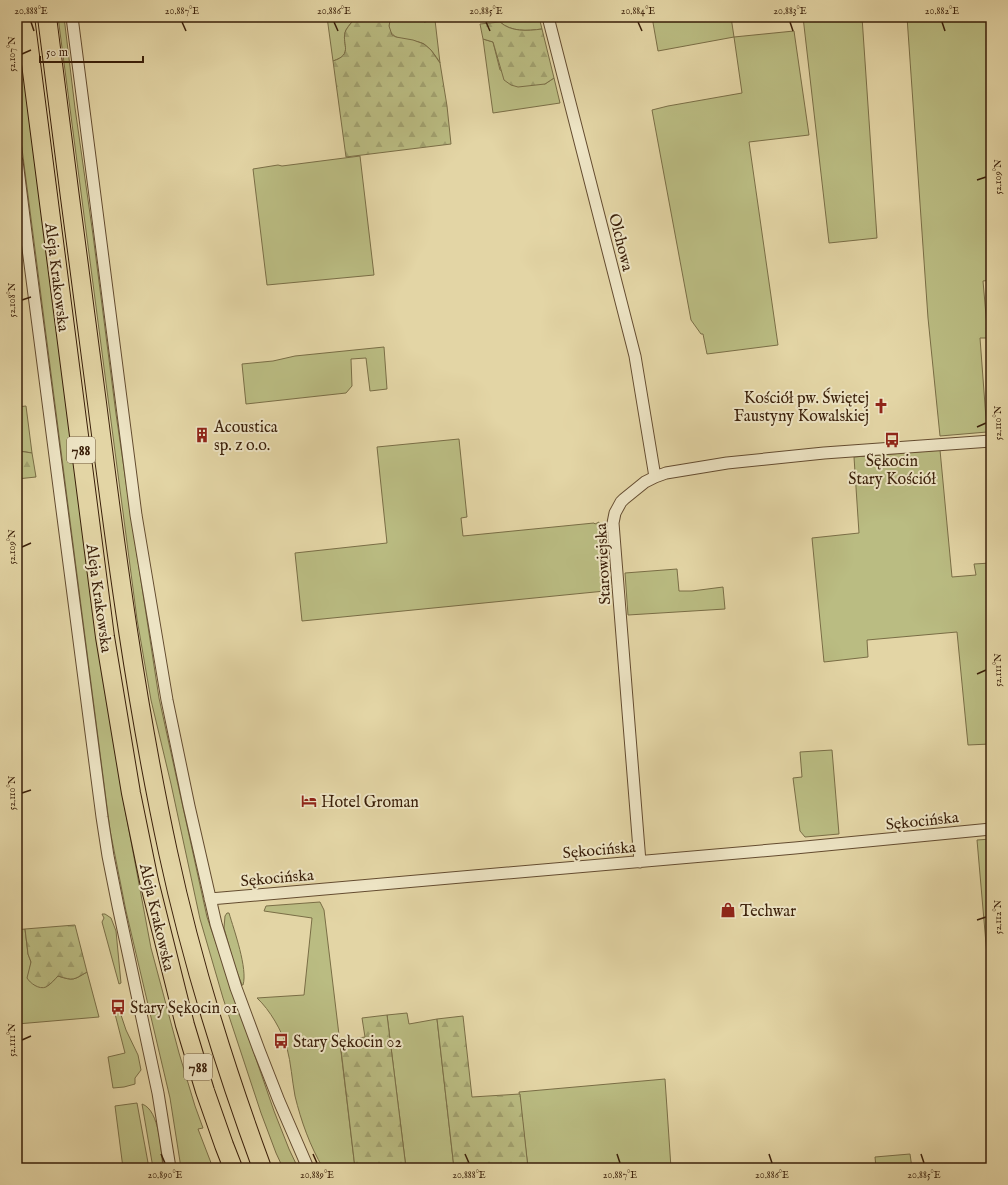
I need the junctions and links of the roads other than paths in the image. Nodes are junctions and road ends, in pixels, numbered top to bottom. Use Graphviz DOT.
graph roads {
  1 [pos="25,17"];
  2 [pos="47,17"];
  3 [pos="72,17"];
  4 [pos="548,17"];
  5 [pos="17,161"];
  6 [pos="991,441"];
  7 [pos="655,477"];
  8 [pos="991,829"];
  9 [pos="640,862"];
  10 [pos="210,899"];
  11 [pos="261,1163"];
  12 [pos="170,1168"];
  13 [pos="234,1168"];
  14 [pos="308,1168"];
  1 -- 13 [label="main road, Aleja Krakowska / 788"];
  2 -- 11 [label="main road, Aleja Krakowska / 788"];
  3 -- 10 [label="street"];
  4 -- 7 [label="street, Olchowa"];
  5 -- 12 [label="street"];
  6 -- 7 [label="street, Starowiejska"];
  7 -- 9 [label="street, Starowiejska"];
  8 -- 9 [label="street, Sękocińska"];
  9 -- 10 [label="street, Sękocińska"];
  10 -- 14 [label="street"];
}
